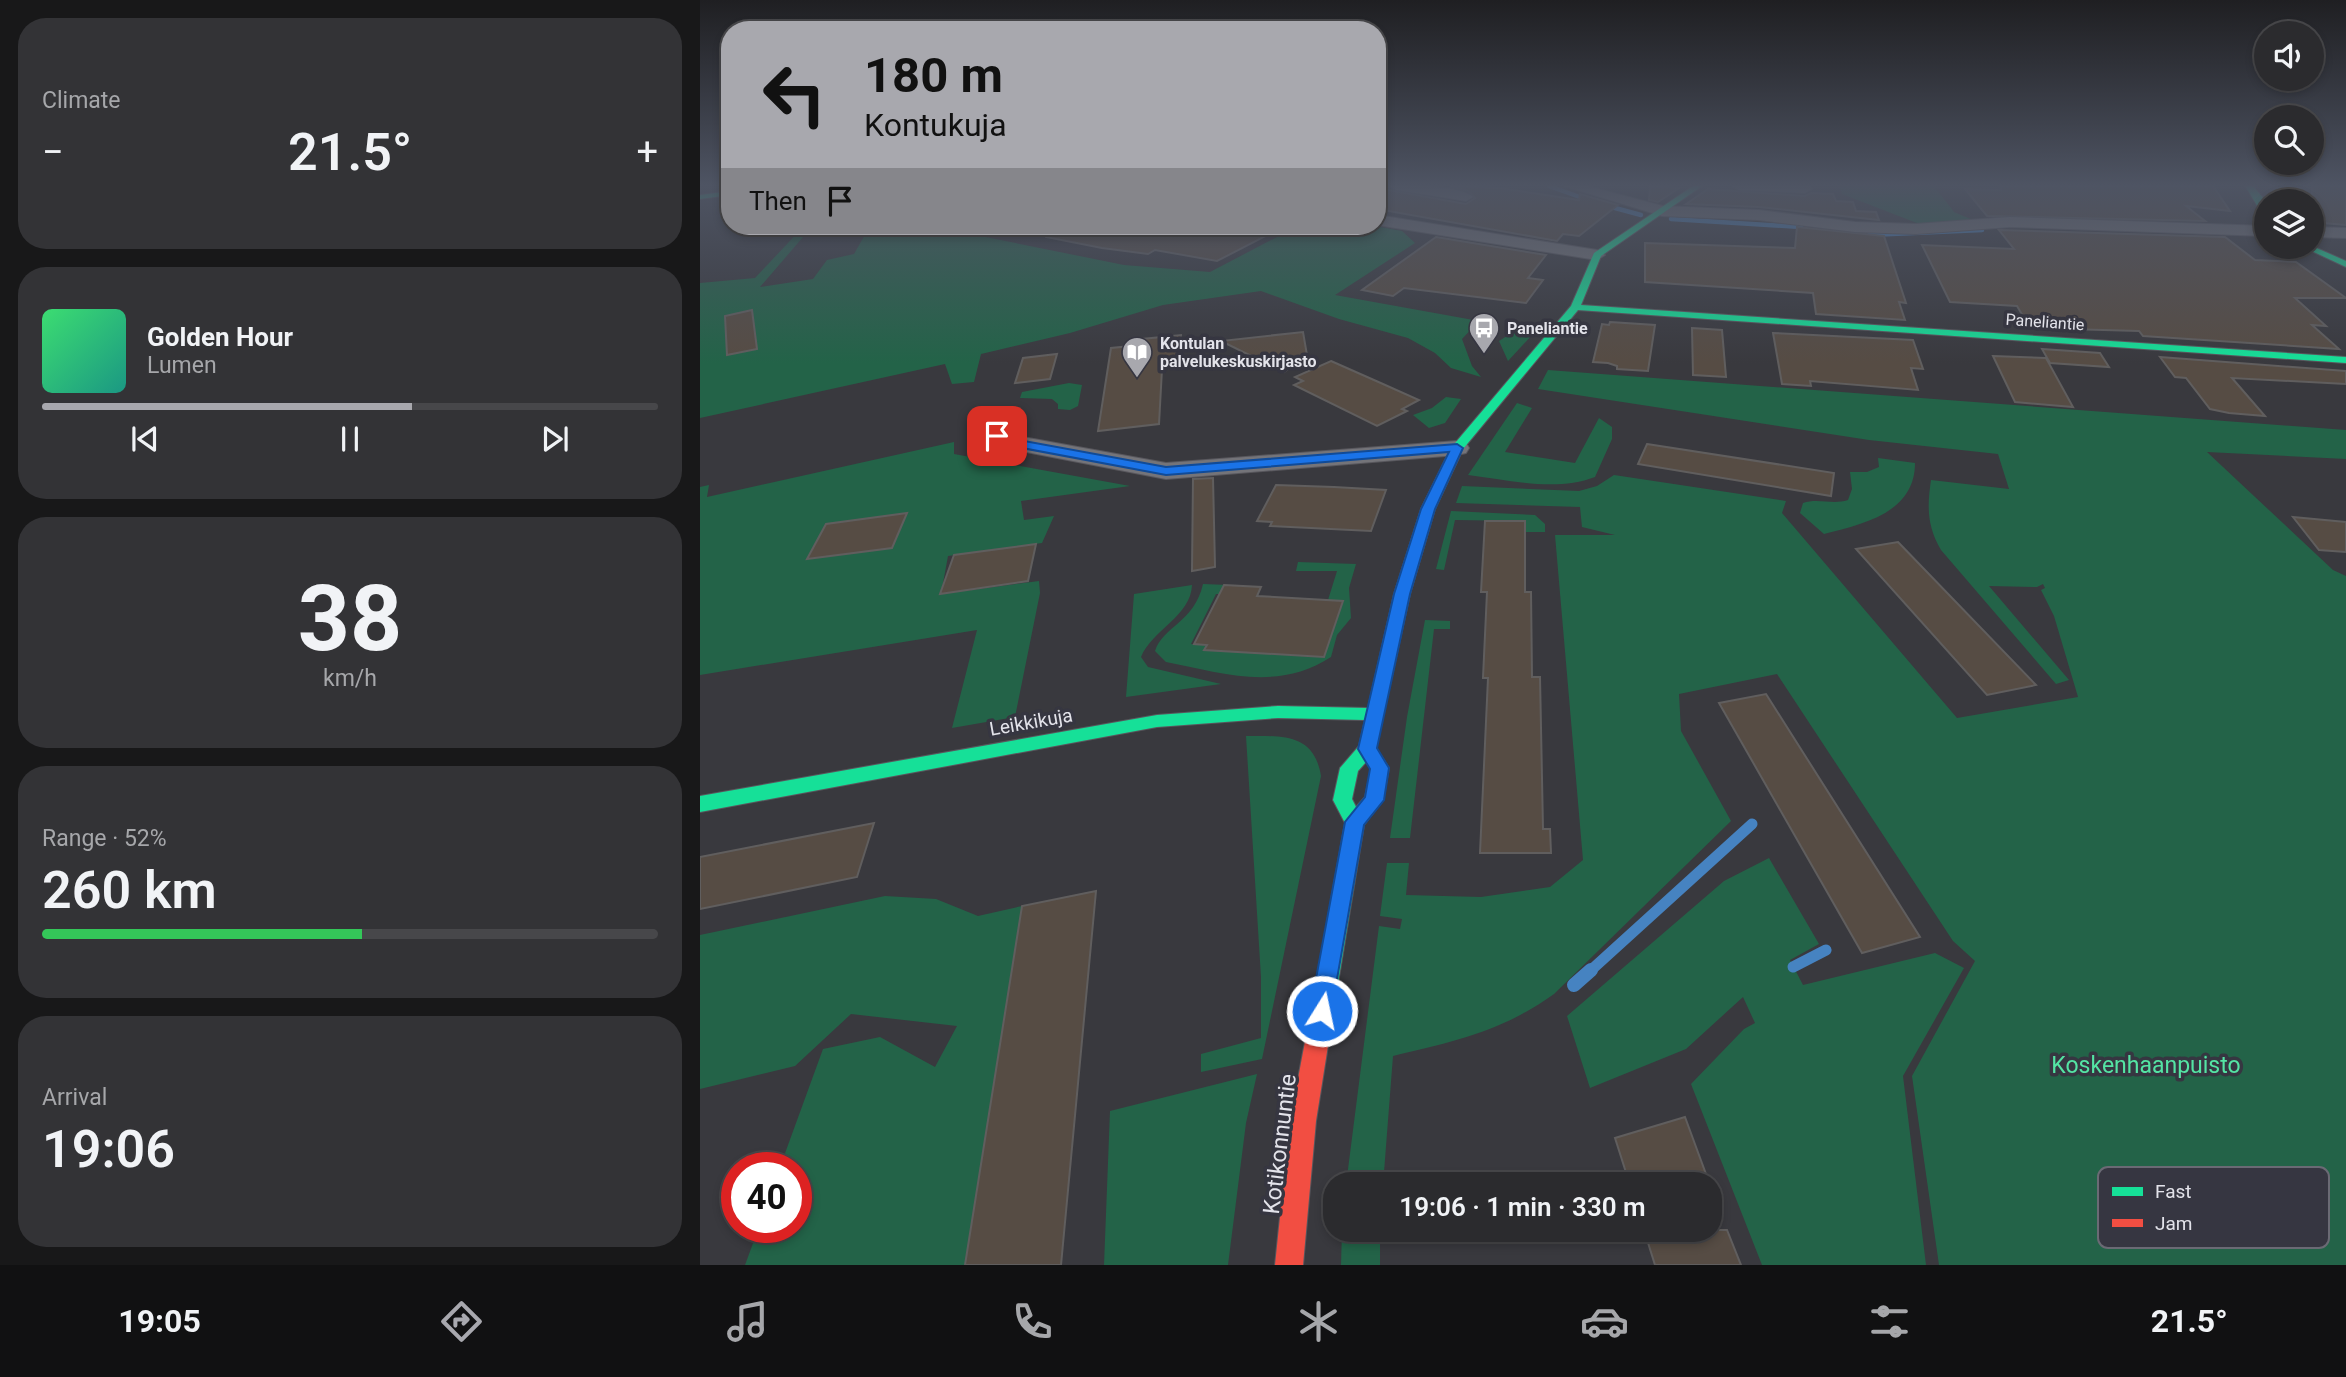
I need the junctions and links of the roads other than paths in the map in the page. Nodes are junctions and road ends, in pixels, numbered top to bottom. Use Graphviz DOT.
graph roads {
  1 [pos="1534,245"];
  2 [pos="1612,245"];
  3 [pos="2324,254"];
  4 [pos="1597,255"];
  5 [pos="2346,264"];
  6 [pos="1575,307"];
  7 [pos="2346,360"];
  8 [pos="997,436"];
  9 [pos="1457,448"];
  10 [pos="1374,714"];
  11 [pos="1367,749"];
  12 [pos="700,804"];
  13 [pos="1355,822"];
  14 [pos="1289,1265"];
  1 -- 4 [label="street"];
  2 -- 4 [label="street"];
  3 -- 5 [label="street"];
  4 -- 6 [label="street, Kotikonnuntie"];
  6 -- 7 [label="street, Paneliantie"];
  6 -- 9 [label="street, Kotikonnuntie"];
  8 -- 9 [label="street"];
  9 -- 10 [label="street, Kotikonnuntie"];
  10 -- 11 [label="street, Kotikonnuntie"];
  10 -- 12 [label="street, Leikkikuja"];
  11 -- 13 [label="street, Kotikonnuntie"];
  11 -- 13 [label="street, Kotikonnuntie"];
  13 -- 14 [label="street, Kotikonnuntie"];
}
